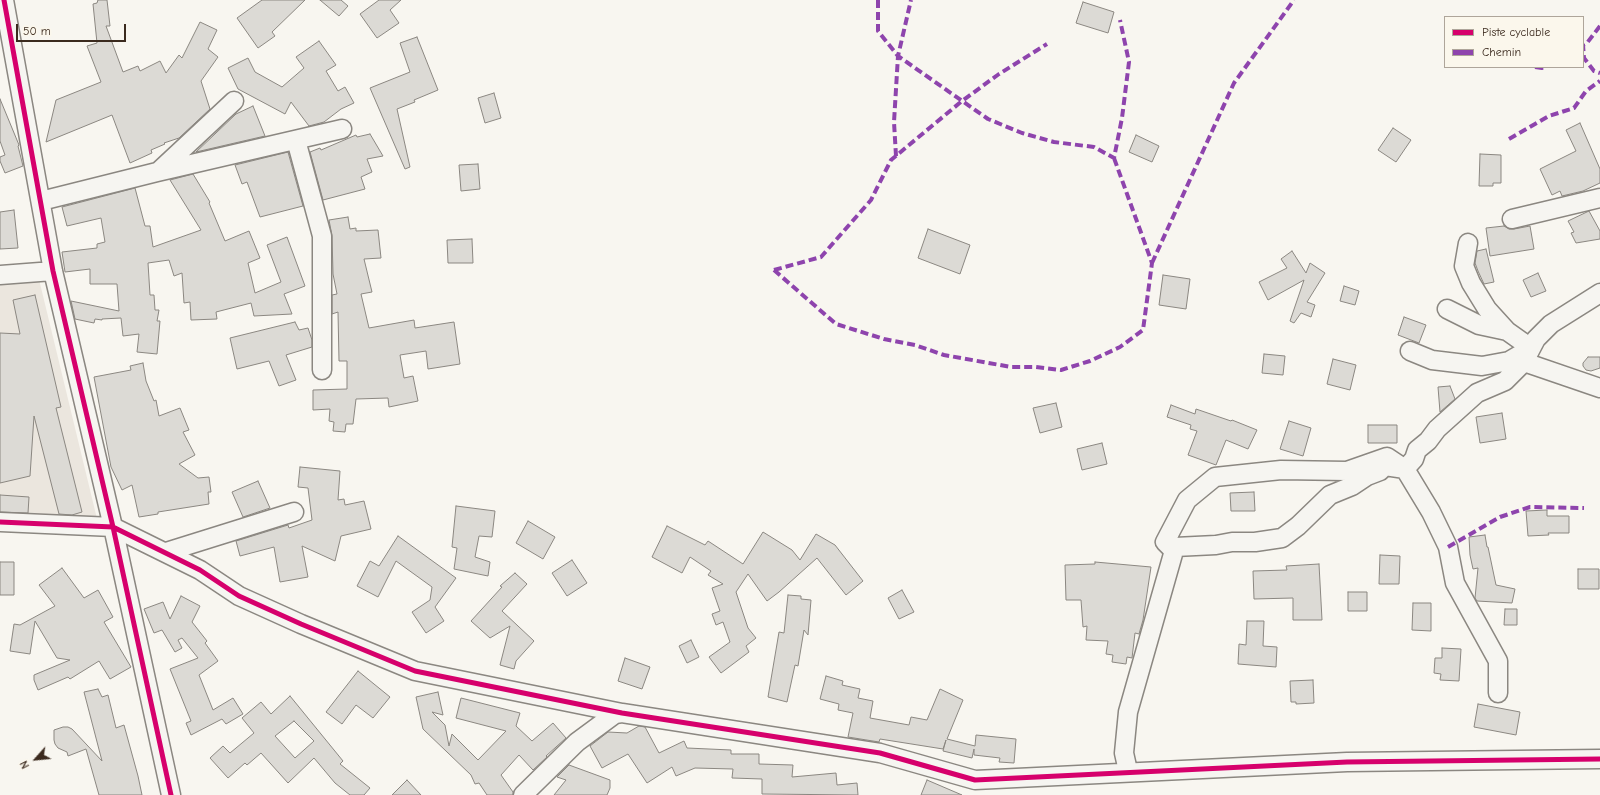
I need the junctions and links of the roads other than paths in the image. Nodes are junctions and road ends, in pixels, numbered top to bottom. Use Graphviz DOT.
graph roads {
  1 [pos="4,0"];
  2 [pos="234,101"];
  3 [pos="342,129"];
  4 [pos="296,140"];
  5 [pos="157,172"];
  6 [pos="1600,198"];
  7 [pos="41,201"];
  8 [pos="1512,219"];
  9 [pos="1468,243"];
  10 [pos="53,271"];
  11 [pos="0,275"];
  12 [pos="1600,293"];
  13 [pos="1447,309"];
  14 [pos="1507,332"];
  15 [pos="1410,351"];
  16 [pos="1528,355"];
  17 [pos="322,370"];
  18 [pos="1600,388"];
  19 [pos="1405,470"];
  20 [pos="294,512"];
  21 [pos="0,522"];
  22 [pos="113,527"];
  23 [pos="1175,547"];
  24 [pos="166,552"];
  25 [pos="1498,693"];
  26 [pos="622,712"];
  27 [pos="1600,759"];
  28 [pos="1128,771"];
  29 [pos="979,788"];
  30 [pos="171,795"];
  31 [pos="523,795"];
  1 -- 7 [label="street"];
  2 -- 5 [label="street"];
  3 -- 4 [label="street"];
  4 -- 5 [label="street"];
  4 -- 17 [label="street"];
  5 -- 7 [label="street"];
  6 -- 8 [label="street"];
  7 -- 10 [label="street"];
  9 -- 14 [label="street"];
  10 -- 11 [label="street"];
  10 -- 22 [label="street"];
  12 -- 16 [label="street"];
  13 -- 14 [label="street"];
  14 -- 16 [label="street"];
  15 -- 16 [label="street"];
  16 -- 18 [label="street"];
  16 -- 19 [label="street"];
  19 -- 23 [label="street"];
  19 -- 23 [label="street"];
  19 -- 25 [label="street"];
  20 -- 24 [label="street"];
  21 -- 22 [label="street"];
  22 -- 24 [label="street"];
  22 -- 30 [label="street"];
  23 -- 28 [label="street"];
  24 -- 26 [label="street"];
  26 -- 29 [label="street"];
  26 -- 31 [label="street"];
  27 -- 28 [label="street"];
  28 -- 29 [label="street"];
}
